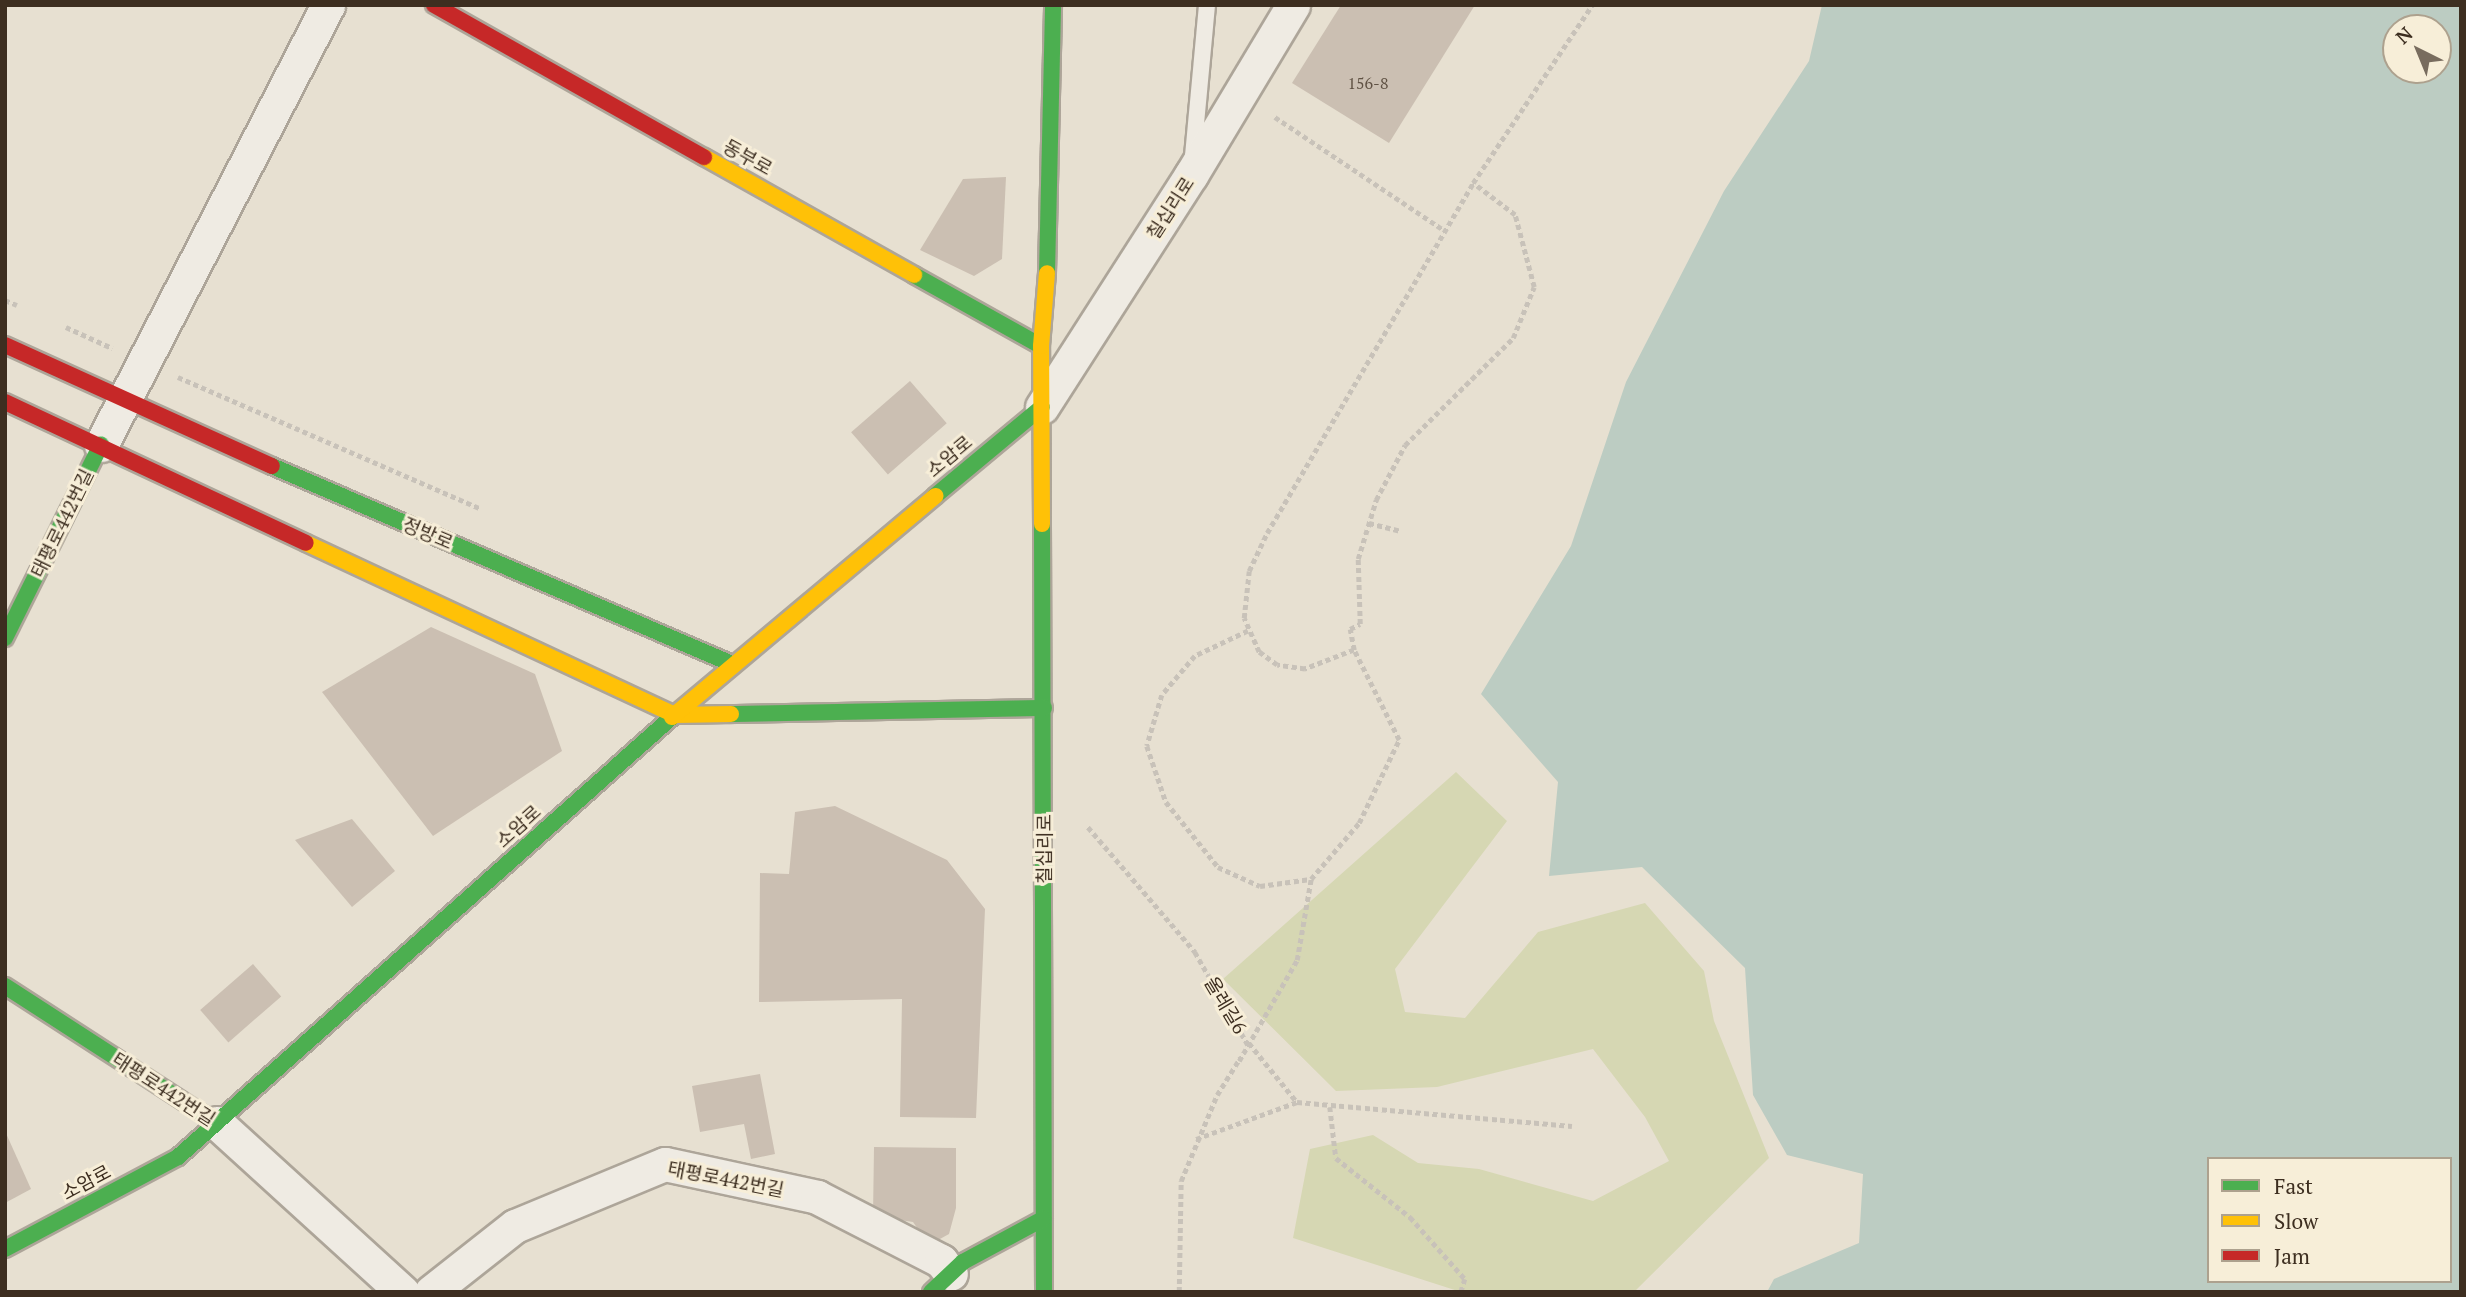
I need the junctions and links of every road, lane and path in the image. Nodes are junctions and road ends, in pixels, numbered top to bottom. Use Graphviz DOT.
graph roads {
  1 [pos="328,5"];
  2 [pos="435,5"];
  3 [pos="1053,5"];
  4 [pos="1207,5"];
  5 [pos="1293,5"];
  6 [pos="1592,5"];
  7 [pos="1275,117"];
  8 [pos="1191,175"];
  9 [pos="1473,183"];
  10 [pos="1445,232"];
  11 [pos="5,300"];
  12 [pos="30,311"];
  13 [pos="56,323"];
  14 [pos="5,345"];
  15 [pos="1041,346"];
  16 [pos="144,362"];
  17 [pos="5,402"];
  18 [pos="123,402"];
  19 [pos="1042,407"];
  20 [pos="101,445"];
  21 [pos="487,512"];
  22 [pos="1369,523"];
  23 [pos="1400,531"];
  24 [pos="1248,631"];
  25 [pos="5,638"];
  26 [pos="1354,650"];
  27 [pos="732,664"];
  28 [pos="1044,708"];
  29 [pos="675,715"];
  30 [pos="1088,827"];
  31 [pos="1311,879"];
  32 [pos="5,986"];
  33 [pos="1249,1043"];
  34 [pos="1297,1102"];
  35 [pos="1330,1107"];
  36 [pos="217,1123"];
  37 [pos="1572,1126"];
  38 [pos="1196,1139"];
  39 [pos="1044,1220"];
  40 [pos="5,1249"];
  41 [pos="941,1283"];
  42 [pos="403,1292"];
  43 [pos="431,1292"];
  44 [pos="1044,1292"];
  45 [pos="1179,1292"];
  46 [pos="1461,1292"];
  1 -- 16 [label="street"];
  2 -- 15 [label="street, 동부로"];
  3 -- 15 [label="street, 칠십리로"];
  4 -- 8 [label="lane"];
  5 -- 8 [label="street, 칠십리로"];
  6 -- 9 [label="path"];
  7 -- 10 [label="path"];
  8 -- 19 [label="street, 칠십리로"];
  9 -- 10 [label="path"];
  9 -- 22 [label="path"];
  10 -- 24 [label="path"];
  11 -- 12 [label="path"];
  13 -- 16 [label="path"];
  14 -- 18 [label="street, 정방로"];
  15 -- 19 [label="street, 칠십리로"];
  16 -- 18 [label="street"];
  16 -- 21 [label="path"];
  17 -- 20 [label="street"];
  18 -- 20 [label="street"];
  18 -- 27 [label="street, 정방로"];
  19 -- 27 [label="street, 소암로"];
  19 -- 28 [label="street, 칠십리로"];
  20 -- 25 [label="street, 태평로442번길"];
  20 -- 29 [label="street"];
  22 -- 23 [label="path"];
  22 -- 26 [label="path"];
  24 -- 26 [label="path"];
  24 -- 31 [label="path"];
  26 -- 31 [label="path"];
  27 -- 29 [label="street, 소암로"];
  28 -- 29 [label="street"];
  28 -- 39 [label="street, 칠십리로"];
  29 -- 36 [label="street, 소암로"];
  30 -- 33 [label="path, 올레길6"];
  31 -- 33 [label="path"];
  32 -- 36 [label="street, 태평로442번길"];
  33 -- 34 [label="path"];
  33 -- 38 [label="path, 올레길6"];
  34 -- 35 [label="path"];
  34 -- 38 [label="path"];
  35 -- 37 [label="path"];
  35 -- 46 [label="path"];
  36 -- 40 [label="street, 소암로"];
  36 -- 42 [label="street, 태평로442번길"];
  38 -- 45 [label="path, 올레길6"];
  39 -- 41 [label="street"];
  39 -- 44 [label="street, 칠십리로"];
  41 -- 43 [label="street, 태평로442번길"];
}
